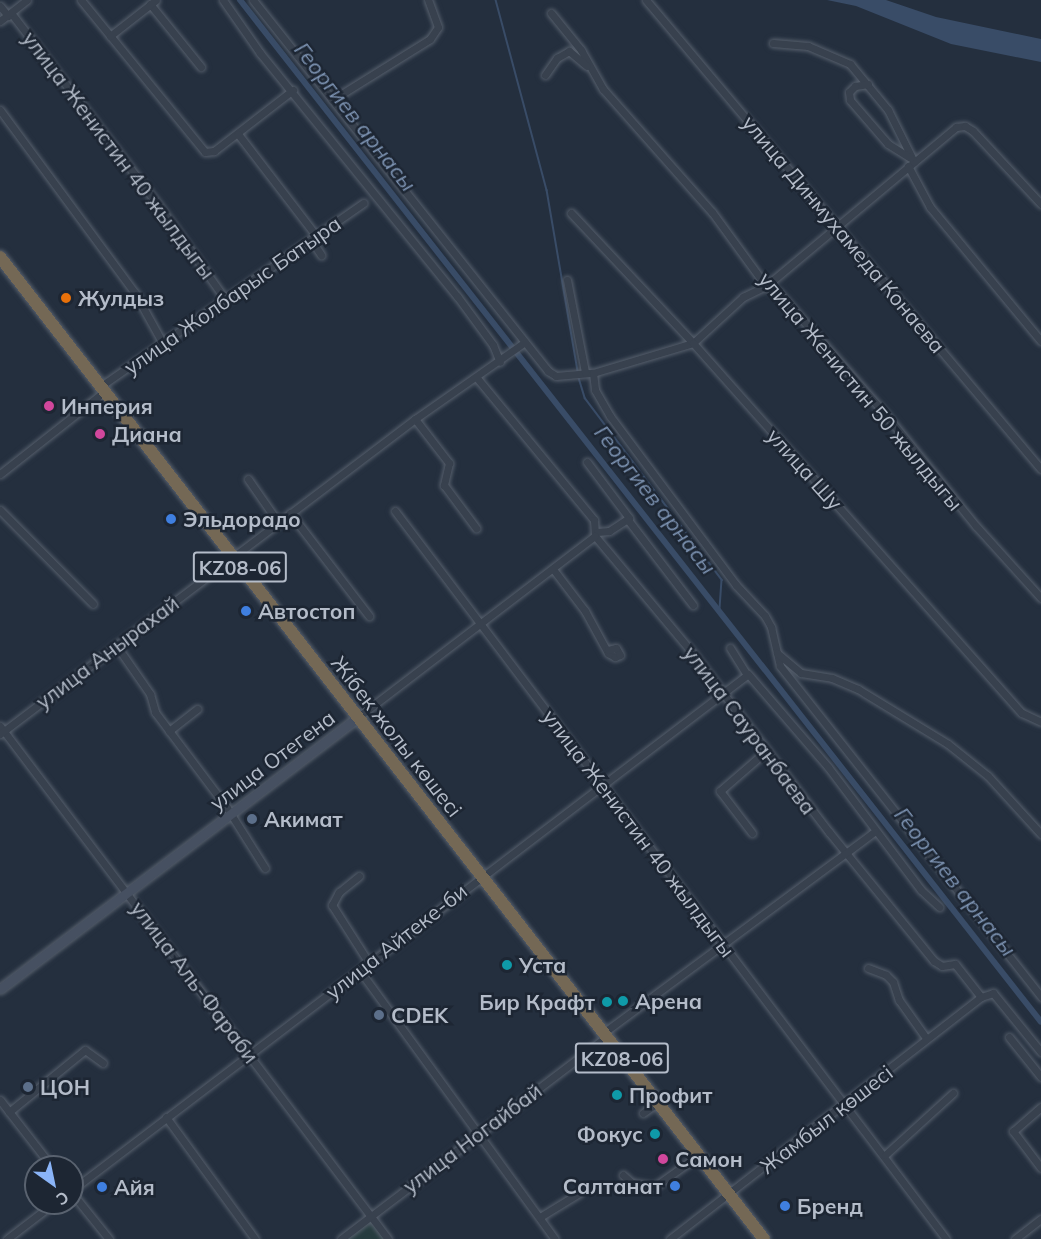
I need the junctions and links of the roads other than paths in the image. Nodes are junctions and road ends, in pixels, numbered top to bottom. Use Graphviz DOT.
graph roads {
  1 [pos="27,0"];
  2 [pos="81,0"];
  3 [pos="223,0"];
  4 [pos="254,0"];
  5 [pos="428,0"];
  6 [pos="646,0"];
  7 [pos="153,2"];
  8 [pos="0,6"];
  9 [pos="551,13"];
  10 [pos="9,14"];
  11 [pos="0,21"];
  12 [pos="110,36"];
  13 [pos="773,43"];
  14 [pos="587,66"];
  15 [pos="201,68"];
  16 [pos="545,75"];
  17 [pos="868,84"];
  18 [pos="293,90"];
  19 [pos="332,100"];
  20 [pos="0,110"];
  21 [pos="238,134"];
  22 [pos="911,164"];
  23 [pos="363,203"];
  24 [pos="1041,204"];
  25 [pos="571,213"];
  26 [pos="836,225"];
  27 [pos="314,239"];
  28 [pos="321,255"];
  29 [pos="0,257"];
  30 [pos="567,280"];
  31 [pos="766,286"];
  32 [pos="225,298"];
  33 [pos="1041,341"];
  34 [pos="162,342"];
  35 [pos="525,342"];
  36 [pos="693,343"];
  37 [pos="502,361"];
  38 [pos="589,372"];
  39 [pos="477,378"];
  40 [pos="103,388"];
  41 [pos="415,419"];
  42 [pos="587,462"];
  43 [pos="1041,469"];
  44 [pos="0,474"];
  45 [pos="248,479"];
  46 [pos="0,510"];
  47 [pos="395,511"];
  48 [pos="290,513"];
  49 [pos="628,520"];
  50 [pos="278,522"];
  51 [pos="476,528"];
  52 [pos="596,534"];
  53 [pos="233,557"];
  54 [pos="553,569"];
  55 [pos="1041,598"];
  56 [pos="93,604"];
  57 [pos="693,605"];
  58 [pos="369,616"];
  59 [pos="479,626"];
  60 [pos="116,645"];
  61 [pos="730,648"];
  62 [pos="608,650"];
  63 [pos="777,653"];
  64 [pos="748,675"];
  65 [pos="721,693"];
  66 [pos="197,709"];
  67 [pos="358,717"];
  68 [pos="1041,722"];
  69 [pos="1,730"];
  70 [pos="169,731"];
  71 [pos="766,751"];
  72 [pos="601,784"];
  73 [pos="230,813"];
  74 [pos="875,831"];
  75 [pos="752,833"];
  76 [pos="1041,834"];
  77 [pos="844,851"];
  78 [pos="265,868"];
  79 [pos="359,876"];
  80 [pos="481,876"];
  81 [pos="128,894"];
  82 [pos="939,907"];
  83 [pos="724,943"];
  84 [pos="369,963"];
  85 [pos="868,968"];
  86 [pos="360,970"];
  87 [pos="0,989"];
  88 [pos="981,997"];
  89 [pos="1041,997"];
  90 [pos="604,1036"];
  91 [pos="1009,1037"];
  92 [pos="926,1038"];
  93 [pos="1041,1052"];
  94 [pos="249,1054"];
  95 [pos="103,1063"];
  96 [pos="1041,1077"];
  97 [pos="952,1093"];
  98 [pos="0,1100"];
  99 [pos="658,1102"];
  100 [pos="846,1105"];
  101 [pos="1041,1107"];
  102 [pos="9,1112"];
  103 [pos="643,1113"];
  104 [pos="166,1117"];
  105 [pos="480,1132"];
  106 [pos="43,1155"];
  107 [pos="699,1155"];
  108 [pos="885,1155"];
  109 [pos="1041,1168"];
  110 [pos="623,1175"];
  111 [pos="84,1182"];
  112 [pos="579,1193"];
  113 [pos="729,1195"];
  114 [pos="84,1207"];
  115 [pos="38,1215"];
  116 [pos="368,1217"];
  117 [pos="540,1217"];
  118 [pos="1041,1219"];
  119 [pos="7,1239"];
  120 [pos="109,1239"];
  121 [pos="255,1239"];
  122 [pos="340,1239"];
  123 [pos="388,1239"];
  124 [pos="555,1239"];
  125 [pos="670,1239"];
  126 [pos="764,1239"];
  127 [pos="946,1239"];
  128 [pos="1015,1239"];
  1 -- 10 [label="street"];
  2 -- 12 [label="street"];
  3 -- 18 [label="street"];
  4 -- 19 [label="street"];
  5 -- 19 [label="street"];
  6 -- 26 [label="street, улица Динмухамеда Конаева"];
  7 -- 12 [label="street"];
  7 -- 15 [label="street"];
  8 -- 10 [label="street, улица Женистин 40 жылдыгы"];
  9 -- 14 [label="street, улица Женистин 50 жылдыгы"];
  10 -- 11 [label="street"];
  10 -- 32 [label="street, улица Женистин 40 жылдыгы"];
  12 -- 21 [label="street"];
  13 -- 17 [label="street"];
  14 -- 16 [label="street"];
  14 -- 31 [label="street, улица Женистин 50 жылдыгы"];
  17 -- 22 [label="street"];
  17 -- 22 [label="street"];
  18 -- 21 [label="street"];
  18 -- 37 [label="street"];
  19 -- 35 [label="street"];
  20 -- 34 [label="street"];
  21 -- 27 [label="street"];
  22 -- 24 [label="street"];
  22 -- 26 [label="street"];
  22 -- 33 [label="street"];
  23 -- 27 [label="street, улица Жолбарыс Батыра"];
  25 -- 36 [label="street, улица Шу"];
  26 -- 31 [label="street"];
  26 -- 43 [label="street, улица Динмухамеда Конаева"];
  27 -- 28 [label="street"];
  27 -- 32 [label="street, улица Жолбарыс Батыра"];
  29 -- 40 [label="highway, Жібек жолы көшесі / KZ08-06"];
  30 -- 38 [label="street"];
  31 -- 36 [label="street"];
  31 -- 55 [label="street, улица Женистин 50 жылдыгы"];
  32 -- 34 [label="street, улица Жолбарыс Батыра"];
  34 -- 40 [label="street, улица Жолбарыс Батыра"];
  35 -- 37 [label="street, улица Анырахай"];
  35 -- 38 [label="street"];
  36 -- 38 [label="street"];
  36 -- 68 [label="street, улица Шу"];
  37 -- 39 [label="street, улица Анырахай"];
  38 -- 63 [label="street"];
  39 -- 41 [label="street, улица Анырахай"];
  39 -- 52 [label="street, улица Сауранбаева"];
  40 -- 44 [label="street, улица Жолбарыс Батыра"];
  40 -- 53 [label="highway, Жібек жолы көшесі / KZ08-06"];
  41 -- 48 [label="street, улица Анырахай"];
  41 -- 51 [label="street"];
  42 -- 49 [label="street"];
  45 -- 50 [label="street"];
  46 -- 56 [label="street"];
  47 -- 59 [label="street, улица Женистин 40 жылдыгы"];
  48 -- 50 [label="street, улица Анырахай"];
  48 -- 58 [label="street"];
  49 -- 52 [label="street, улица Отегена"];
  49 -- 57 [label="street"];
  50 -- 53 [label="street, улица Анырахай"];
  52 -- 54 [label="street, улица Отегена"];
  52 -- 65 [label="street, улица Сауранбаева"];
  53 -- 60 [label="street, улица Анырахай"];
  53 -- 67 [label="highway, Жібек жолы көшесі / KZ08-06"];
  54 -- 59 [label="street, улица Отегена"];
  54 -- 62 [label="street"];
  59 -- 67 [label="street, улица Отегена"];
  59 -- 72 [label="street, улица Женистин 40 жылдыгы"];
  60 -- 69 [label="street, улица Анырахай"];
  60 -- 70 [label="street"];
  61 -- 64 [label="street"];
  63 -- 76 [label="street"];
  63 -- 89 [label="street"];
  64 -- 65 [label="street, улица Айтеке-би"];
  64 -- 74 [label="street"];
  65 -- 71 [label="street, улица Сауранбаева"];
  65 -- 72 [label="street, улица Айтеке-би"];
  66 -- 70 [label="street"];
  67 -- 73 [label="main road, улица Отегена"];
  67 -- 80 [label="highway, Жібек жолы көшесі / KZ08-06"];
  69 -- 81 [label="street, улица Аль-Фараби"];
  70 -- 73 [label="street"];
  71 -- 75 [label="street"];
  71 -- 77 [label="street, улица Сауранбаева"];
  72 -- 80 [label="street, улица Айтеке-би"];
  72 -- 83 [label="street, улица Женистин 40 жылдыгы"];
  73 -- 78 [label="street"];
  73 -- 81 [label="main road, улица Отегена"];
  74 -- 77 [label="street, улица Ногайбай"];
  74 -- 82 [label="street"];
  77 -- 83 [label="street, улица Ногайбай"];
  77 -- 88 [label="street, улица Сауранбаева"];
  79 -- 84 [label="street"];
  80 -- 84 [label="street, улица Айтеке-би"];
  80 -- 90 [label="highway, Жібек жолы көшесі / KZ08-06"];
  81 -- 87 [label="main road, улица Отегена"];
  81 -- 94 [label="street, улица Аль-Фараби"];
  83 -- 90 [label="street, улица Ногайбай"];
  83 -- 100 [label="street, улица Женистин 40 жылдыгы"];
  84 -- 86 [label="street, улица Айтеке-би"];
  85 -- 92 [label="street"];
  86 -- 94 [label="street, улица Айтеке-би"];
  86 -- 105 [label="street"];
  88 -- 92 [label="street, Жамбыл көшесі"];
  88 -- 93 [label="street, улица Сауранбаева"];
  90 -- 99 [label="highway, Жібек жолы көшесі / KZ08-06"];
  90 -- 105 [label="street, улица Ногайбай"];
  91 -- 96 [label="street"];
  92 -- 100 [label="street, Жамбыл көшесі"];
  94 -- 104 [label="street, улица Айтеке-би"];
  94 -- 116 [label="street, улица Аль-Фараби"];
  95 -- 102 [label="street"];
  97 -- 108 [label="street"];
  98 -- 102 [label="street"];
  99 -- 103 [label="street"];
  99 -- 107 [label="highway, Жібек жолы көшесі / KZ08-06"];
  100 -- 108 [label="street, улица Женистин 40 жылдыгы"];
  100 -- 113 [label="street, Жамбыл көшесі"];
  101 -- 109 [label="street"];
  102 -- 106 [label="street"];
  104 -- 111 [label="street, улица Айтеке-би"];
  104 -- 121 [label="street"];
  105 -- 116 [label="street, улица Ногайбай"];
  105 -- 117 [label="street"];
  107 -- 110 [label="street"];
  107 -- 113 [label="highway, Жібек жолы көшесі / KZ08-06"];
  108 -- 127 [label="street, улица Женистин 40 жылдыгы"];
  112 -- 117 [label="street"];
  113 -- 125 [label="street, Жамбыл көшесі"];
  113 -- 126 [label="highway, Жібек жолы көшесі / KZ08-06"];
  114 -- 120 [label="street"];
  115 -- 119 [label="street"];
  116 -- 122 [label="street, улица Ногайбай"];
  116 -- 123 [label="street, улица Аль-Фараби"];
  117 -- 124 [label="street"];
  118 -- 128 [label="street"];
}
